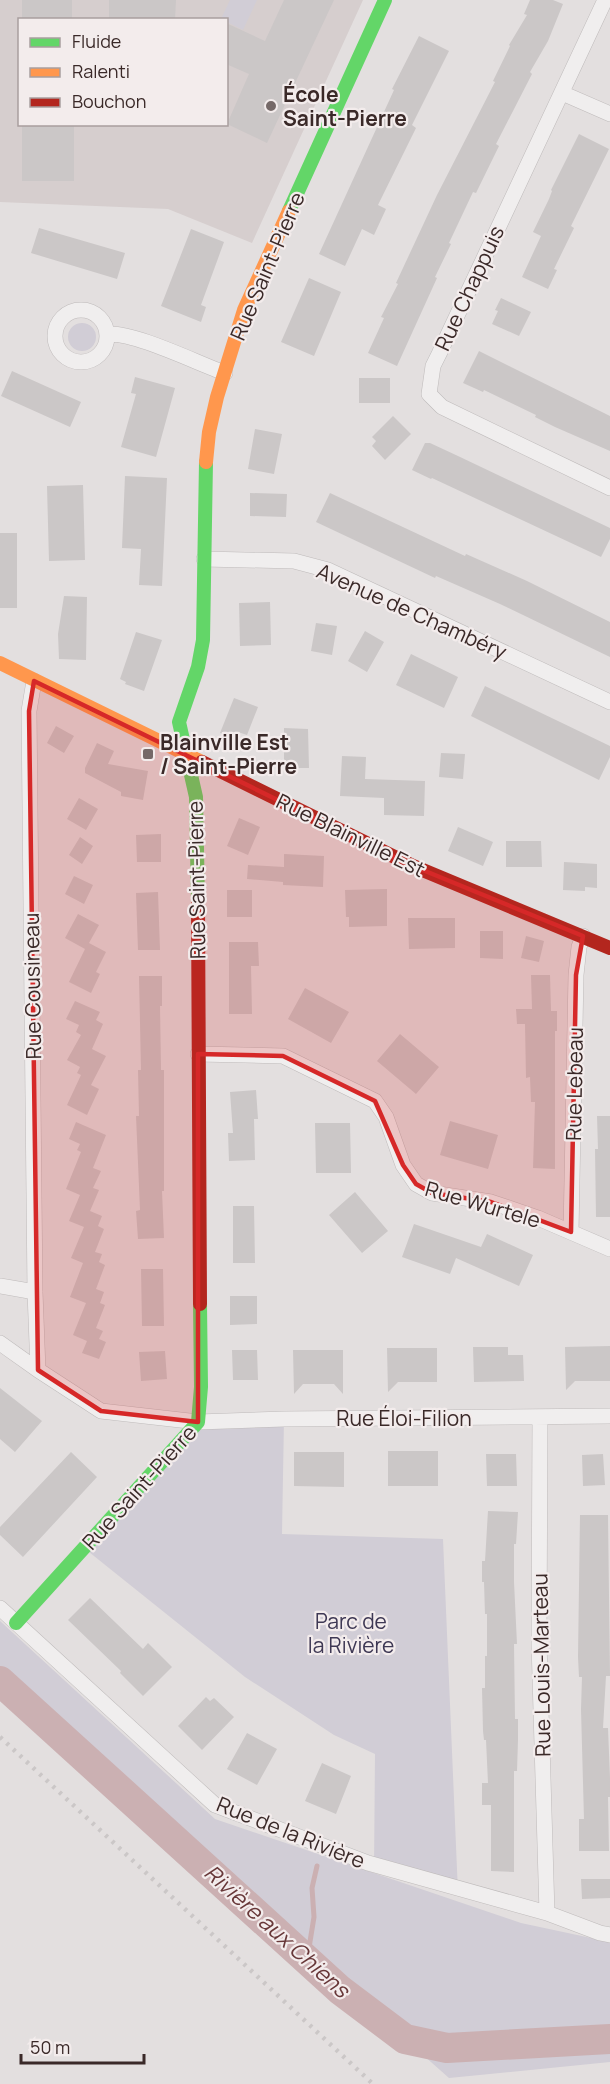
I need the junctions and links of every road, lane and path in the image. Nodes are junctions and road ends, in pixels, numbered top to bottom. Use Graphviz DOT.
graph roads {
  1 [pos="385,0"];
  2 [pos="605,0"];
  3 [pos="562,93"];
  4 [pos="610,114"];
  5 [pos="108,334"];
  6 [pos="225,373"];
  7 [pos="610,488"];
  8 [pos="204,559"];
  9 [pos="0,663"];
  10 [pos="34,681"];
  11 [pos="610,702"];
  12 [pos="186,756"];
  13 [pos="583,936"];
  14 [pos="610,948"];
  15 [pos="198,1054"];
  16 [pos="571,1232"];
  17 [pos="610,1249"];
  18 [pos="0,1286"];
  19 [pos="34,1292"];
  20 [pos="0,1343"];
  21 [pos="38,1370"];
  22 [pos="610,1416"];
  23 [pos="540,1417"];
  24 [pos="198,1422"];
  25 [pos="0,1608"];
  26 [pos="16,1623"];
  27 [pos="547,1912"];
  28 [pos="610,1935"];
  1 -- 6 [label="street, Rue Saint-Pierre"];
  2 -- 3 [label="street, Rue Chappuis"];
  3 -- 4 [label="street"];
  3 -- 7 [label="street, Rue Chappuis"];
  5 -- 6 [label="street"];
  6 -- 8 [label="street, Rue Saint-Pierre"];
  8 -- 11 [label="street, Avenue de Chambéry"];
  8 -- 12 [label="street, Rue Saint-Pierre"];
  9 -- 10 [label="street, Rue Blainville Est"];
  10 -- 12 [label="street, Rue Blainville Est"];
  10 -- 19 [label="street, Rue Cousineau"];
  12 -- 13 [label="street, Rue Blainville Est"];
  12 -- 15 [label="street, Rue Saint-Pierre"];
  13 -- 14 [label="street, Rue Blainville Est"];
  13 -- 16 [label="street, Rue Lebeau"];
  15 -- 16 [label="street, Rue Wurtele"];
  15 -- 24 [label="street, Rue Saint-Pierre"];
  16 -- 17 [label="street, Rue Wurtele"];
  18 -- 19 [label="street"];
  19 -- 21 [label="street, Rue Cousineau"];
  20 -- 21 [label="street"];
  21 -- 24 [label="street"];
  22 -- 23 [label="street, Rue Éloi-Filion"];
  23 -- 24 [label="street, Rue Éloi-Filion"];
  23 -- 27 [label="street, Rue Louis-Marteau"];
  24 -- 26 [label="street, Rue Saint-Pierre"];
  25 -- 26 [label="street, Rue de la Rivière"];
  26 -- 27 [label="street, Rue de la Rivière"];
  27 -- 28 [label="street, Rue de la Rivière"];
}
